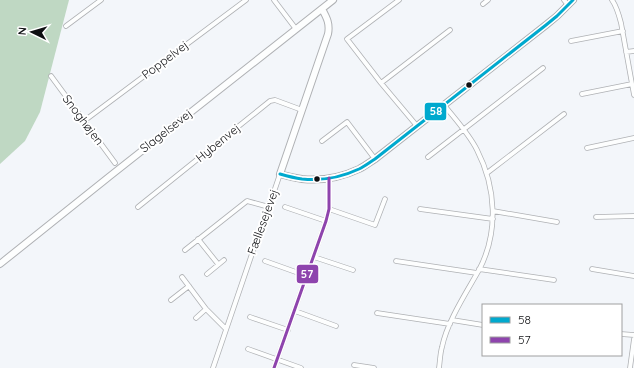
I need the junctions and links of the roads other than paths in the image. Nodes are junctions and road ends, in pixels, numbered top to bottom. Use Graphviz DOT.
graph roads {
  1 [pos="101,0"];
  2 [pos="246,0"];
  3 [pos="274,0"];
  4 [pos="333,0"];
  5 [pos="399,0"];
  6 [pos="488,0"];
  7 [pos="612,0"];
  8 [pos="568,2"];
  9 [pos="483,4"];
  10 [pos="322,9"];
  11 [pos="66,26"];
  12 [pos="296,29"];
  13 [pos="450,30"];
  14 [pos="623,31"];
  15 [pos="571,41"];
  16 [pos="634,51"];
  17 [pos="626,52"];
  18 [pos="543,68"];
  19 [pos="51,76"];
  20 [pos="381,83"];
  21 [pos="632,84"];
  22 [pos="582,94"];
  23 [pos="634,95"];
  24 [pos="444,105"];
  25 [pos="302,110"];
  26 [pos="564,114"];
  27 [pos="84,121"];
  28 [pos="417,126"];
  29 [pos="463,130"];
  30 [pos="634,138"];
  31 [pos="322,141"];
  32 [pos="587,148"];
  33 [pos="428,157"];
  34 [pos="376,159"];
  35 [pos="115,163"];
  36 [pos="487,173"];
  37 [pos="280,174"];
  38 [pos="329,178"];
  39 [pos="384,199"];
  40 [pos="138,207"];
  41 [pos="269,207"];
  42 [pos="285,207"];
  43 [pos="329,209"];
  44 [pos="420,209"];
  45 [pos="493,211"];
  46 [pos="634,216"];
  47 [pos="596,217"];
  48 [pos="493,219"];
  49 [pos="326,221"];
  50 [pos="557,222"];
  51 [pos="198,240"];
  52 [pos="185,250"];
  53 [pos="314,256"];
  54 [pos="224,260"];
  55 [pos="265,261"];
  56 [pos="396,261"];
  57 [pos="0,264"];
  58 [pos="218,264"];
  59 [pos="592,269"];
  60 [pos="354,270"];
  61 [pos="478,271"];
  62 [pos="207,274"];
  63 [pos="307,276"];
  64 [pos="634,276"];
  65 [pos="182,277"];
  66 [pos="554,280"];
  67 [pos="189,286"];
  68 [pos="171,300"];
  69 [pos="206,310"];
  70 [pos="294,311"];
  71 [pos="377,313"];
  72 [pos="250,317"];
  73 [pos="196,318"];
  74 [pos="451,322"];
  75 [pos="482,325"];
  76 [pos="336,326"];
  77 [pos="226,329"];
  78 [pos="288,330"];
  79 [pos="622,334"];
  80 [pos="634,336"];
  81 [pos="634,339"];
  82 [pos="633,348"];
  83 [pos="248,349"];
  84 [pos="277,360"];
  85 [pos="354,365"];
  86 [pos="213,368"];
  87 [pos="274,368"];
  88 [pos="301,368"];
  89 [pos="374,368"];
  90 [pos="439,368"];
  91 [pos="630,368"];
  1 -- 11 [label="street"];
  2 -- 27 [label="street, Poppelvej"];
  3 -- 12 [label="street"];
  4 -- 10 [label="street, Slagelsevej"];
  5 -- 20 [label="street"];
  6 -- 9 [label="street"];
  7 -- 14 [label="street"];
  8 -- 24 [label="street"];
  10 -- 12 [label="street, Slagelsevej"];
  10 -- 25 [label="street, Fællesejevej"];
  12 -- 57 [label="street, Slagelsevej"];
  13 -- 20 [label="street"];
  14 -- 15 [label="street"];
  14 -- 17 [label="street"];
  16 -- 17 [label="street"];
  17 -- 21 [label="street"];
  18 -- 29 [label="street"];
  19 -- 27 [label="street, Snoghøjen"];
  20 -- 28 [label="street"];
  21 -- 22 [label="street"];
  21 -- 23 [label="street"];
  24 -- 28 [label="street"];
  24 -- 29 [label="street"];
  25 -- 37 [label="street, Fællesejevej"];
  25 -- 40 [label="street, Hybenvej"];
  26 -- 36 [label="street"];
  27 -- 35 [label="street, Snoghøjen"];
  28 -- 34 [label="street"];
  29 -- 33 [label="street"];
  29 -- 36 [label="street"];
  30 -- 32 [label="street"];
  31 -- 34 [label="street"];
  34 -- 38 [label="street"];
  36 -- 45 [label="street"];
  37 -- 38 [label="street"];
  37 -- 41 [label="street, Fællesejevej"];
  38 -- 43 [label="street"];
  39 -- 43 [label="street"];
  41 -- 51 [label="street"];
  41 -- 77 [label="street, Fællesejevej"];
  42 -- 49 [label="street"];
  43 -- 49 [label="street"];
  44 -- 48 [label="street"];
  45 -- 48 [label="street"];
  45 -- 50 [label="street"];
  46 -- 47 [label="street"];
  48 -- 61 [label="street"];
  49 -- 53 [label="street"];
  51 -- 52 [label="street"];
  51 -- 58 [label="street"];
  53 -- 60 [label="street"];
  53 -- 63 [label="street"];
  54 -- 58 [label="street"];
  55 -- 63 [label="street"];
  56 -- 61 [label="street"];
  58 -- 62 [label="street"];
  59 -- 64 [label="street"];
  61 -- 66 [label="street"];
  61 -- 74 [label="street"];
  63 -- 70 [label="street"];
  65 -- 67 [label="street"];
  67 -- 68 [label="street"];
  67 -- 69 [label="street"];
  69 -- 73 [label="street"];
  69 -- 77 [label="street"];
  70 -- 76 [label="street"];
  70 -- 78 [label="street"];
  71 -- 74 [label="street"];
  72 -- 78 [label="street"];
  74 -- 75 [label="street"];
  74 -- 90 [label="street"];
  77 -- 86 [label="street, Fællesejevej"];
  78 -- 84 [label="street"];
  79 -- 80 [label="street"];
  81 -- 82 [label="street"];
  82 -- 91 [label="street"];
  83 -- 84 [label="street"];
  84 -- 87 [label="street"];
  84 -- 88 [label="street"];
  85 -- 89 [label="street"];
}
